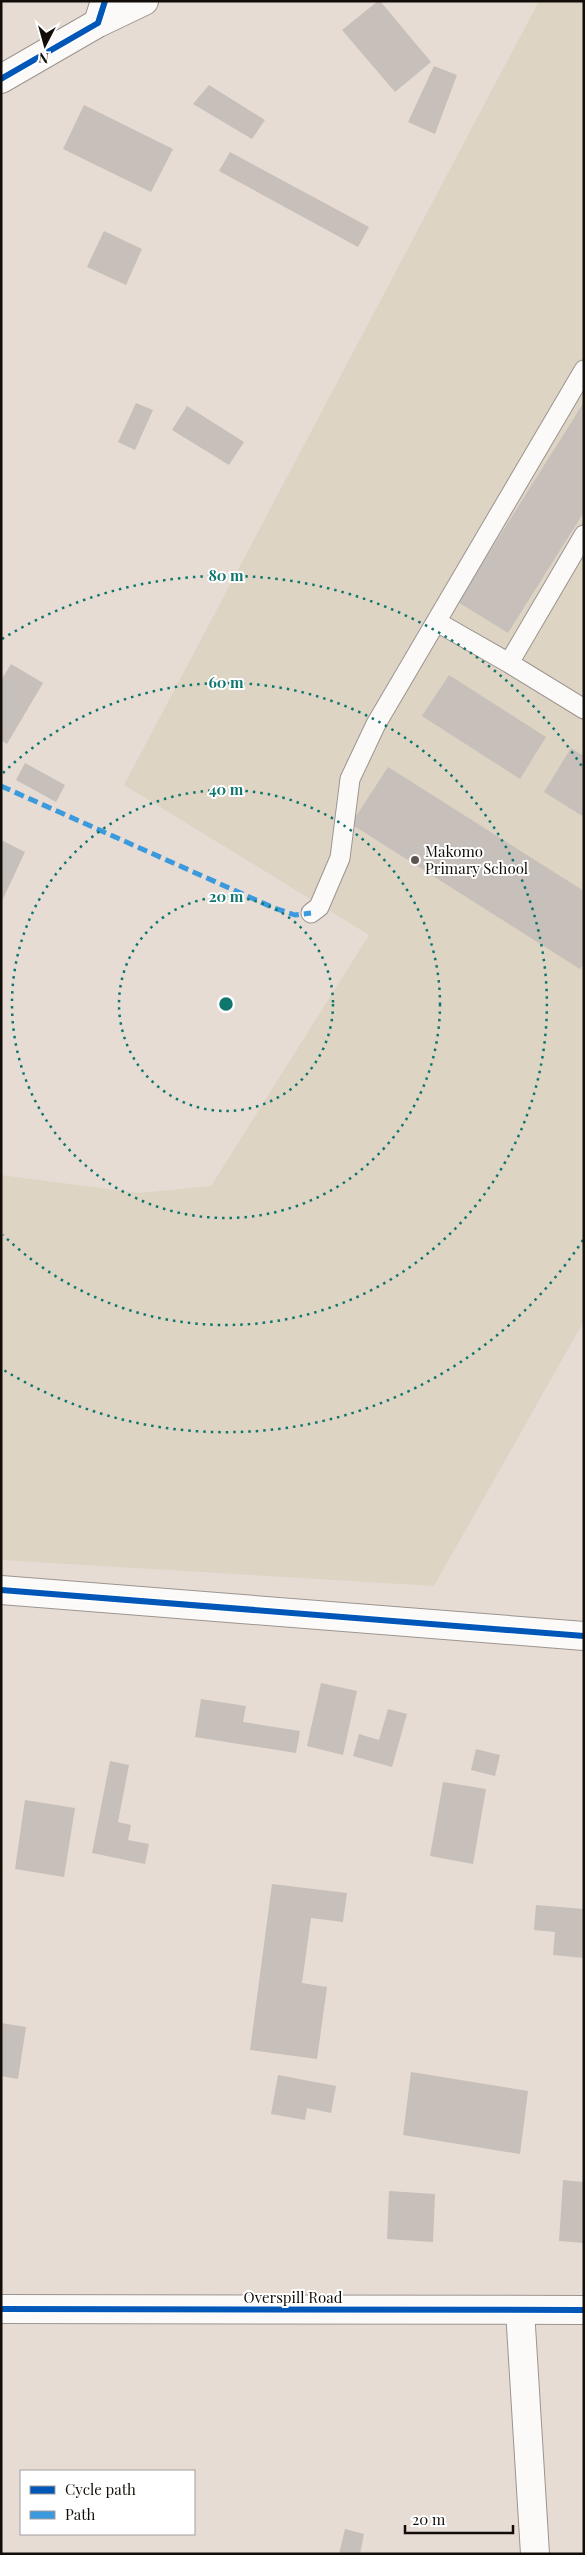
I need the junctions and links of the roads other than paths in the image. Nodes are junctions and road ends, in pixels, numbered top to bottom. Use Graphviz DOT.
graph roads {
  1 [pos="144,1"];
  2 [pos="101,12"];
  3 [pos="1,79"];
  4 [pos="584,370"];
  5 [pos="584,535"];
  6 [pos="437,622"];
  7 [pos="509,663"];
  8 [pos="584,709"];
  9 [pos="311,913"];
  10 [pos="1,1590"];
  11 [pos="584,1636"];
  12 [pos="1,2309"];
  13 [pos="520,2310"];
  14 [pos="584,2310"];
  15 [pos="535,2554"];
  1 -- 2 [label="street"];
  2 -- 3 [label="street"];
  4 -- 6 [label="lane"];
  5 -- 7 [label="lane"];
  6 -- 7 [label="lane"];
  6 -- 9 [label="lane"];
  7 -- 8 [label="lane"];
  10 -- 11 [label="street"];
  12 -- 13 [label="street, Overspill Road"];
  13 -- 14 [label="street, Overspill Road"];
  13 -- 15 [label="street"];
}
